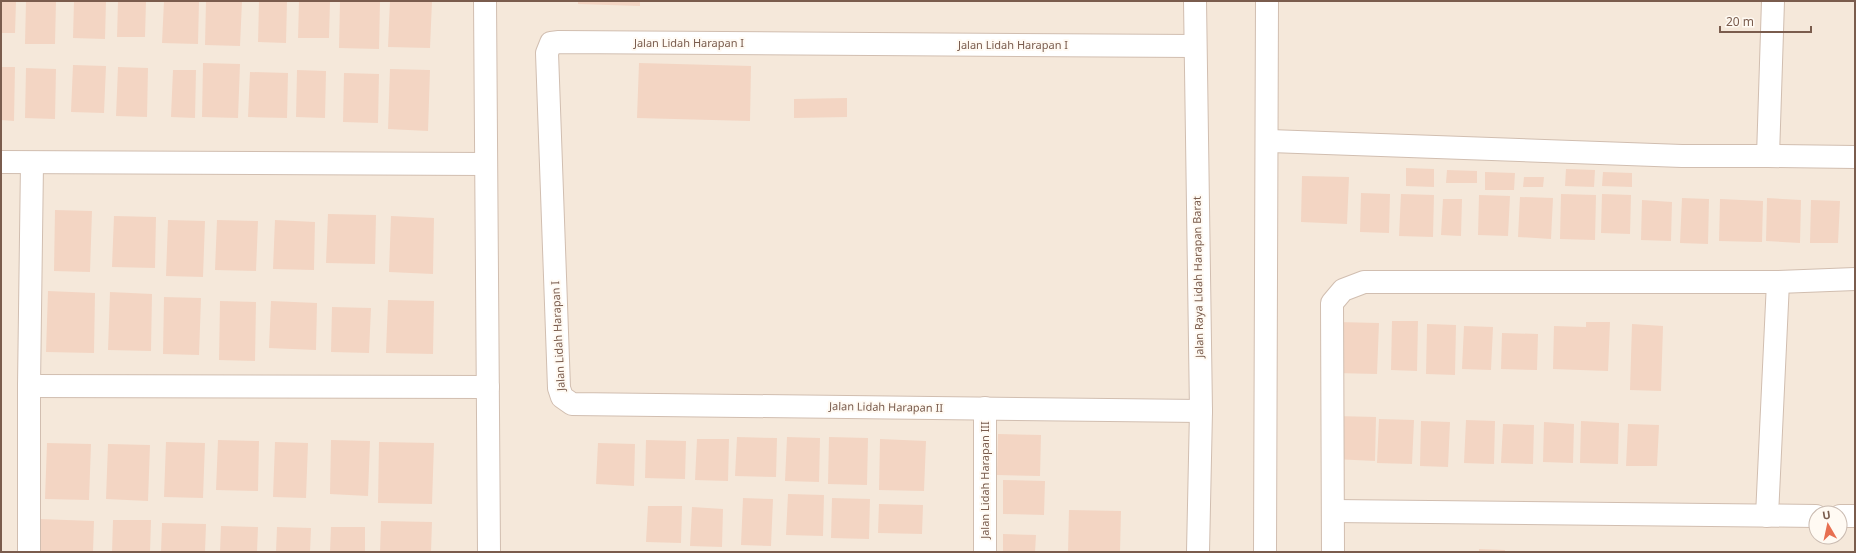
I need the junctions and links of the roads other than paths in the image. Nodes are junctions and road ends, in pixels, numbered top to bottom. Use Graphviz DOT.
graph roads {
  1 [pos="485,1"];
  2 [pos="1195,1"];
  3 [pos="1267,1"];
  4 [pos="1773,1"];
  5 [pos="1194,46"];
  6 [pos="1266,141"];
  7 [pos="1768,156"];
  8 [pos="1855,157"];
  9 [pos="1,162"];
  10 [pos="32,163"];
  11 [pos="486,164"];
  12 [pos="1855,279"];
  13 [pos="1778,282"];
  14 [pos="29,386"];
  15 [pos="488,387"];
  16 [pos="572,404"];
  17 [pos="985,408"];
  18 [pos="1201,411"];
  19 [pos="1334,511"];
  20 [pos="1767,516"];
  21 [pos="1808,516"];
  22 [pos="29,552"];
  23 [pos="488,552"];
  24 [pos="984,552"];
  25 [pos="1198,552"];
  26 [pos="1265,552"];
  27 [pos="1333,552"];
  1 -- 11 [label="street"];
  2 -- 5 [label="street, Jalan Raya Lidah Harapan Barat"];
  3 -- 6 [label="street"];
  4 -- 7 [label="street"];
  5 -- 16 [label="street, Jalan Lidah Harapan I"];
  5 -- 18 [label="street, Jalan Raya Lidah Harapan Barat"];
  6 -- 7 [label="street"];
  6 -- 26 [label="street"];
  7 -- 8 [label="street"];
  9 -- 10 [label="street"];
  10 -- 11 [label="street"];
  10 -- 14 [label="street"];
  11 -- 15 [label="street"];
  12 -- 13 [label="street"];
  13 -- 19 [label="street"];
  13 -- 20 [label="street"];
  14 -- 15 [label="street"];
  14 -- 22 [label="street"];
  15 -- 23 [label="street"];
  16 -- 17 [label="street, Jalan Lidah Harapan II"];
  17 -- 18 [label="street, Jalan Lidah Harapan II"];
  17 -- 24 [label="street, Jalan Lidah Harapan III"];
  18 -- 25 [label="street, Jalan Raya Lidah Harapan Barat"];
  19 -- 20 [label="street"];
  19 -- 27 [label="street"];
  20 -- 21 [label="street"];
}
